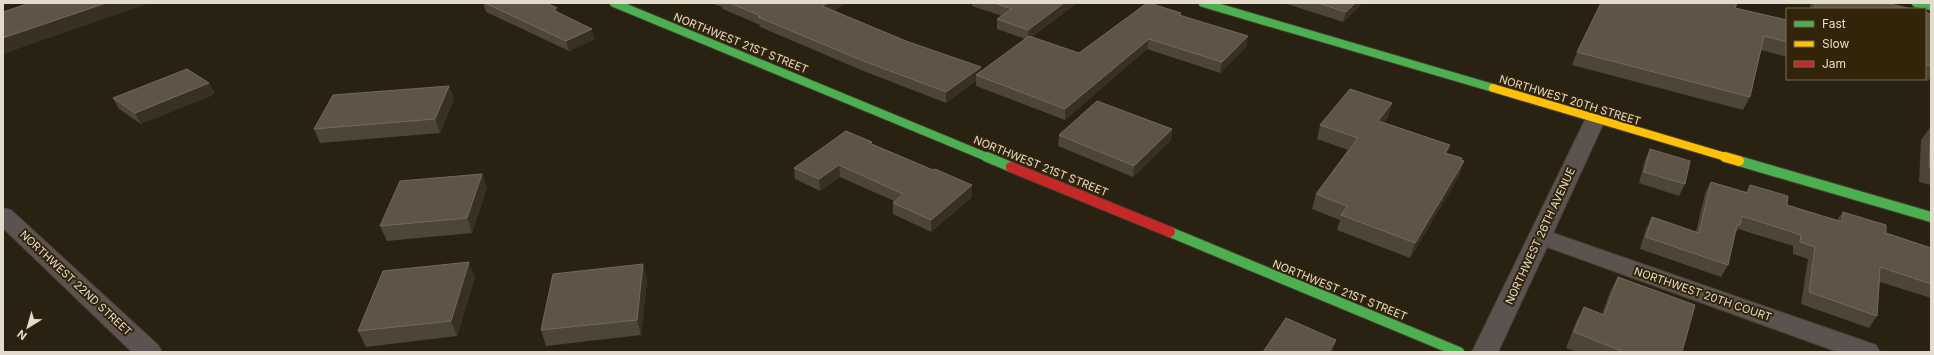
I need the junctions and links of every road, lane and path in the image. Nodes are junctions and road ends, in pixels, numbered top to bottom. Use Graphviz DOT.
graph roads {
  1 [pos="614,3"];
  2 [pos="1203,3"];
  3 [pos="1916,3"];
  4 [pos="1931,6"];
  5 [pos="1595,120"];
  6 [pos="3,215"];
  7 [pos="1931,218"];
  8 [pos="1539,236"];
  9 [pos="149,352"];
  10 [pos="1459,352"];
  11 [pos="1485,352"];
  12 [pos="1867,352"];
  1 -- 10 [label="street, NORTHWEST 21ST STREET"];
  2 -- 5 [label="street, NORTHWEST 20TH STREET"];
  3 -- 4 [label="street"];
  5 -- 7 [label="street, NORTHWEST 20TH STREET"];
  5 -- 8 [label="street, NORTHWEST 26TH AVENUE"];
  6 -- 9 [label="street, NORTHWEST 22ND STREET"];
  8 -- 11 [label="street, NORTHWEST 26TH AVENUE"];
  8 -- 12 [label="street, NORTHWEST 20TH COURT"];
}
